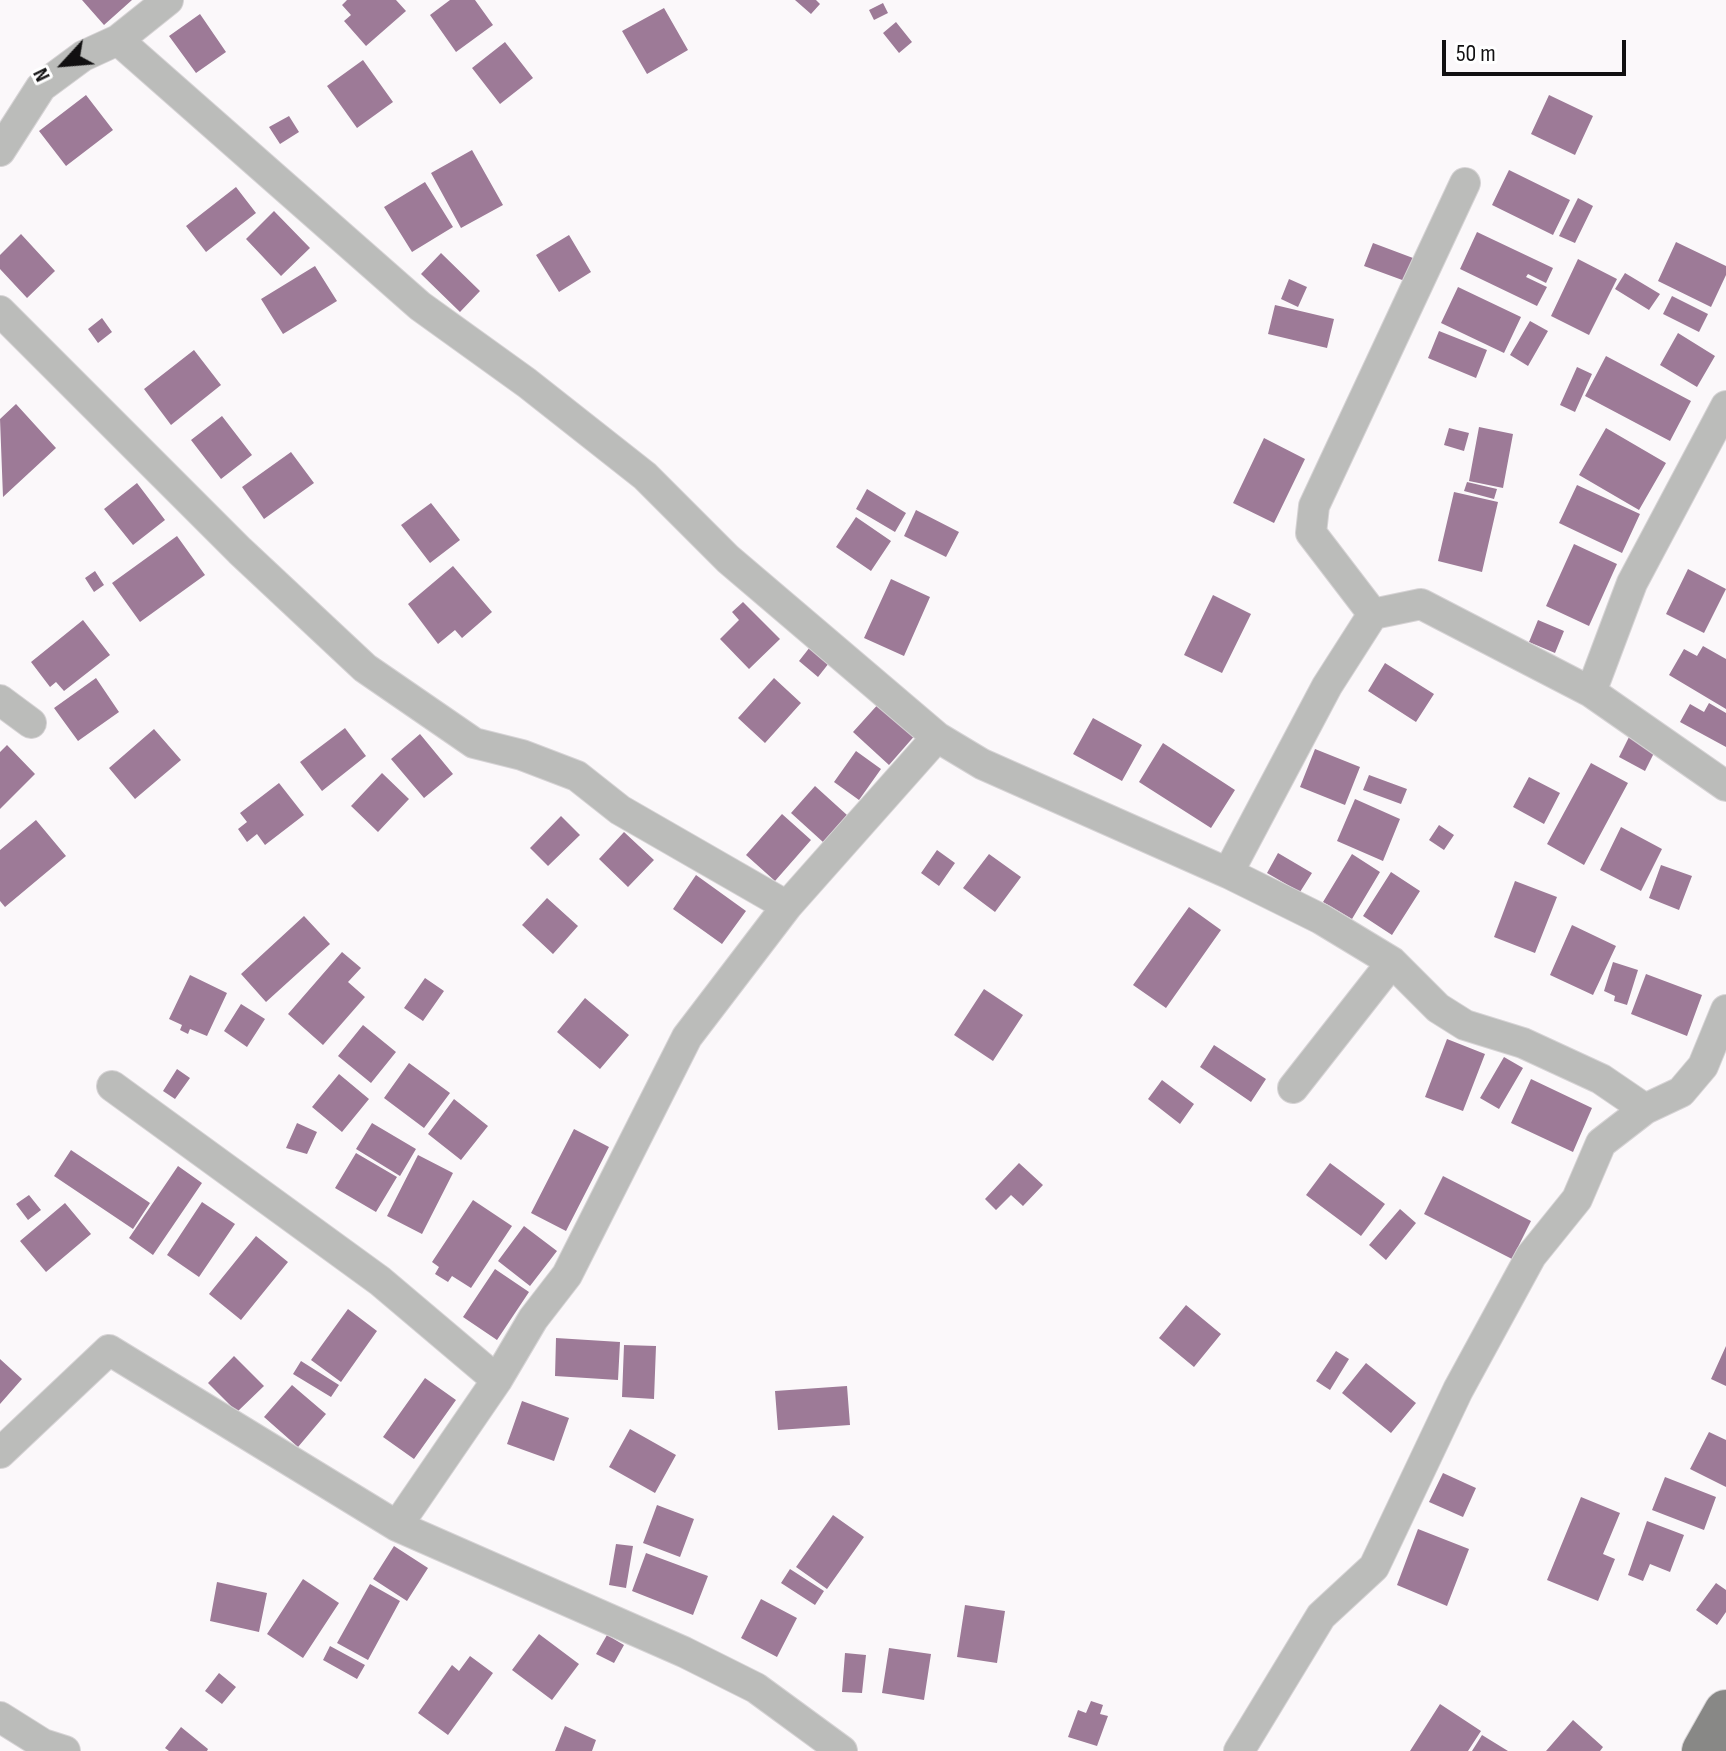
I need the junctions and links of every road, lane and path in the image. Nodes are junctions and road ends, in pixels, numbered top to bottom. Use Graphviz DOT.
graph roads {
  1 [pos="168,0"];
  2 [pos="118,40"];
  3 [pos="0,151"];
  4 [pos="1465,183"];
  5 [pos="0,311"];
  6 [pos="1726,406"];
  7 [pos="1373,614"];
  8 [pos="1591,692"];
  9 [pos="0,700"];
  10 [pos="31,723"];
  11 [pos="937,737"];
  12 [pos="1726,786"];
  13 [pos="1228,873"];
  14 [pos="787,906"];
  15 [pos="1392,962"];
  16 [pos="1726,1010"];
  17 [pos="112,1086"];
  18 [pos="1293,1088"];
  19 [pos="1645,1109"];
  20 [pos="497,1380"];
  21 [pos="0,1453"];
  22 [pos="397,1526"];
  23 [pos="1726,1712"];
  24 [pos="0,1717"];
  25 [pos="65,1751"];
  26 [pos="842,1751"];
  27 [pos="1239,1751"];
  28 [pos="1704,1751"];
  1 -- 2 [label="street"];
  2 -- 3 [label="street"];
  2 -- 11 [label="street"];
  4 -- 7 [label="street"];
  5 -- 14 [label="street"];
  6 -- 8 [label="street"];
  7 -- 8 [label="street"];
  7 -- 13 [label="street"];
  8 -- 12 [label="street"];
  9 -- 10 [label="street"];
  11 -- 13 [label="street"];
  11 -- 14 [label="street"];
  13 -- 15 [label="street"];
  14 -- 20 [label="street"];
  15 -- 18 [label="street"];
  15 -- 19 [label="street"];
  16 -- 19 [label="street"];
  17 -- 20 [label="street"];
  19 -- 27 [label="street"];
  20 -- 22 [label="street"];
  21 -- 22 [label="street"];
  22 -- 26 [label="street"];
  23 -- 28 [label="main road"];
  24 -- 25 [label="street"];
}
